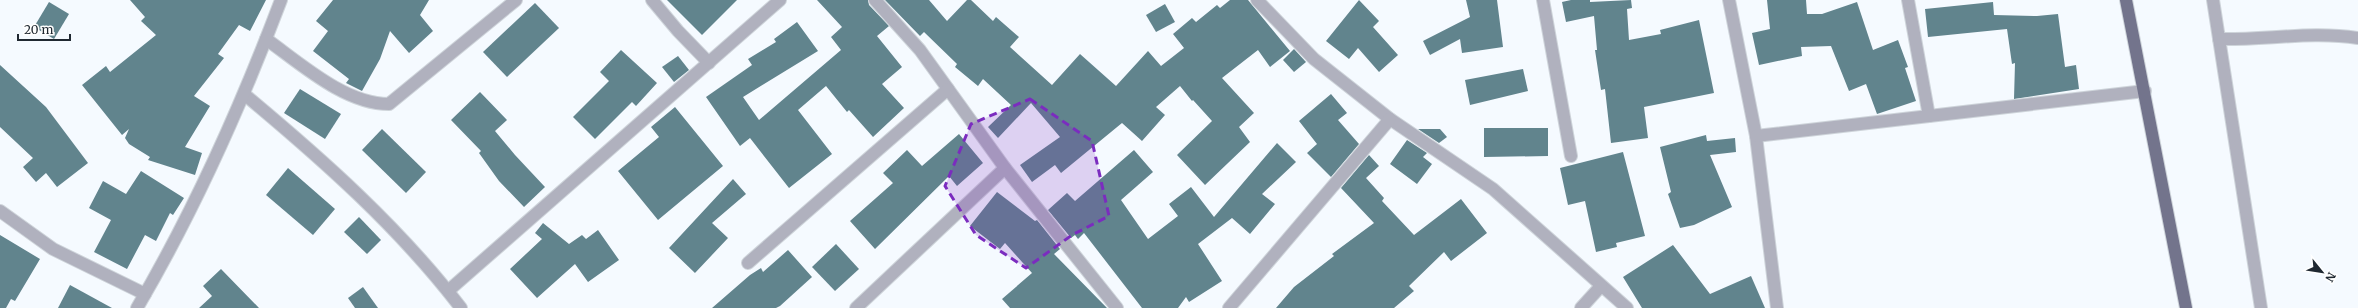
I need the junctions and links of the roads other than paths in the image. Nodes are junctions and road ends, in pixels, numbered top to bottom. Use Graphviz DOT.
graph roads {
  1 [pos="281,0"];
  2 [pos="516,0"];
  3 [pos="652,0"];
  4 [pos="780,0"];
  5 [pos="875,0"];
  6 [pos="1257,0"];
  7 [pos="1543,0"];
  8 [pos="1729,0"];
  9 [pos="1908,0"];
  10 [pos="2126,0"];
  11 [pos="2213,0"];
  12 [pos="2358,38"];
  13 [pos="266,39"];
  14 [pos="2219,39"];
  15 [pos="709,63"];
  16 [pos="948,88"];
  17 [pos="2145,91"];
  18 [pos="244,94"];
  19 [pos="1929,116"];
  20 [pos="1390,120"];
  21 [pos="1756,136"];
  22 [pos="1571,156"];
  23 [pos="1005,168"];
  24 [pos="0,211"];
  25 [pos="748,263"];
  26 [pos="1601,286"];
  27 [pos="448,291"];
  28 [pos="145,294"];
  29 [pos="137,308"];
  30 [pos="461,308"];
  31 [pos="856,308"];
  32 [pos="1117,308"];
  33 [pos="1229,308"];
  34 [pos="1581,308"];
  35 [pos="1627,308"];
  36 [pos="1777,308"];
  37 [pos="2186,308"];
  38 [pos="2261,308"];
  1 -- 13 [label="street"];
  2 -- 13 [label="street"];
  3 -- 15 [label="street"];
  4 -- 15 [label="street"];
  5 -- 16 [label="street"];
  6 -- 20 [label="street"];
  7 -- 22 [label="street"];
  8 -- 21 [label="street"];
  9 -- 19 [label="street"];
  10 -- 17 [label="main road"];
  11 -- 14 [label="street"];
  12 -- 14 [label="street"];
  13 -- 18 [label="street"];
  14 -- 38 [label="street"];
  15 -- 27 [label="street"];
  16 -- 23 [label="street"];
  16 -- 25 [label="street"];
  17 -- 19 [label="street"];
  17 -- 37 [label="main road"];
  18 -- 27 [label="street"];
  18 -- 28 [label="street"];
  19 -- 21 [label="street"];
  20 -- 26 [label="street"];
  20 -- 33 [label="street"];
  21 -- 36 [label="street"];
  23 -- 31 [label="street"];
  23 -- 32 [label="street"];
  24 -- 28 [label="street"];
  26 -- 34 [label="street"];
  26 -- 35 [label="street"];
  27 -- 30 [label="street"];
  28 -- 29 [label="street"];
}
